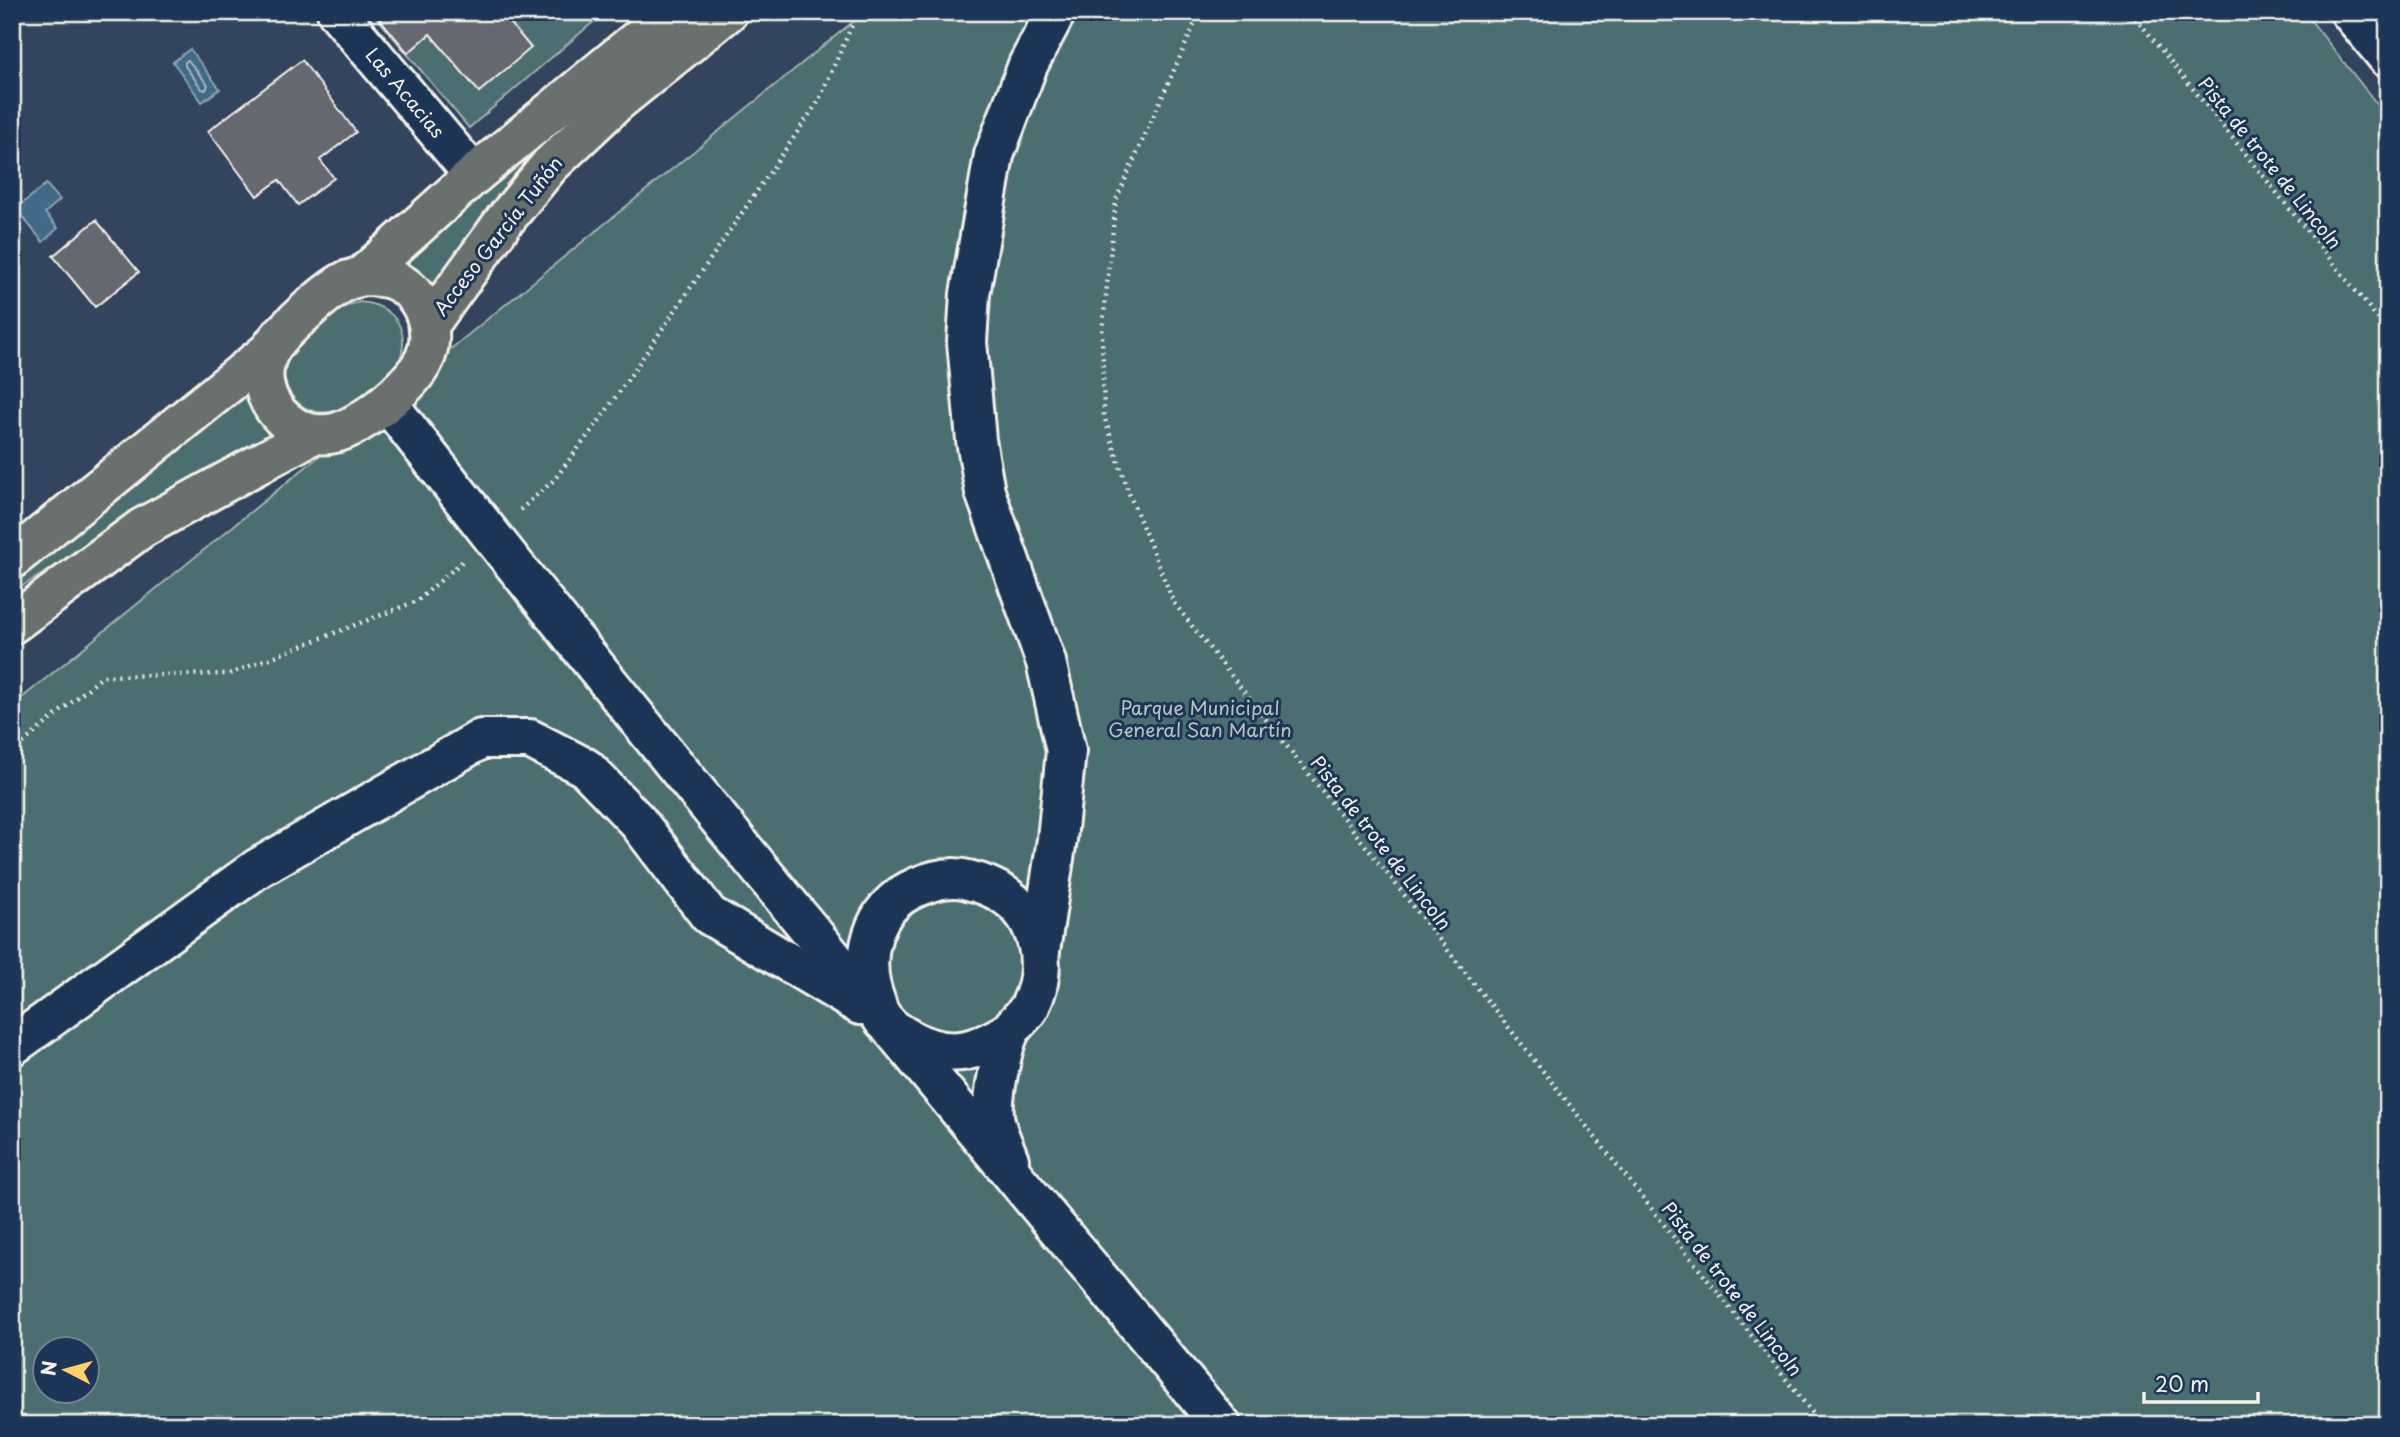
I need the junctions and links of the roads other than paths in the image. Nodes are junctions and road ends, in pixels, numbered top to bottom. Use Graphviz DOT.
graph roads {
  1 [pos="337,12"];
  2 [pos="671,12"];
  3 [pos="728,12"];
  4 [pos="1056,12"];
  5 [pos="2350,12"];
  6 [pos="2388,58"];
  7 [pos="474,175"];
  8 [pos="362,276"];
  9 [pos="429,325"];
  10 [pos="270,350"];
  11 [pos="387,402"];
  12 [pos="313,434"];
  13 [pos="12,559"];
  14 [pos="12,624"];
  15 [pos="1040,951"];
  16 [pos="882,1018"];
  17 [pos="1010,1031"];
  18 [pos="12,1046"];
  19 [pos="1014,1176"];
  20 [pos="1222,1425"];
  1 -- 7 [label="street, Las Acacias"];
  2 -- 7 [label="main road"];
  3 -- 9 [label="main road, Acceso García Tuñón"];
  4 -- 15 [label="street"];
  5 -- 6 [label="street"];
  7 -- 8 [label="main road"];
  8 -- 9 [label="main road"];
  8 -- 10 [label="main road"];
  9 -- 11 [label="main road"];
  10 -- 12 [label="main road"];
  10 -- 13 [label="main road"];
  11 -- 12 [label="main road"];
  11 -- 16 [label="street"];
  12 -- 14 [label="main road"];
  15 -- 16 [label="street"];
  15 -- 17 [label="street"];
  16 -- 17 [label="street"];
  16 -- 18 [label="street"];
  16 -- 19 [label="street"];
  17 -- 19 [label="street"];
  19 -- 20 [label="street"];
}
